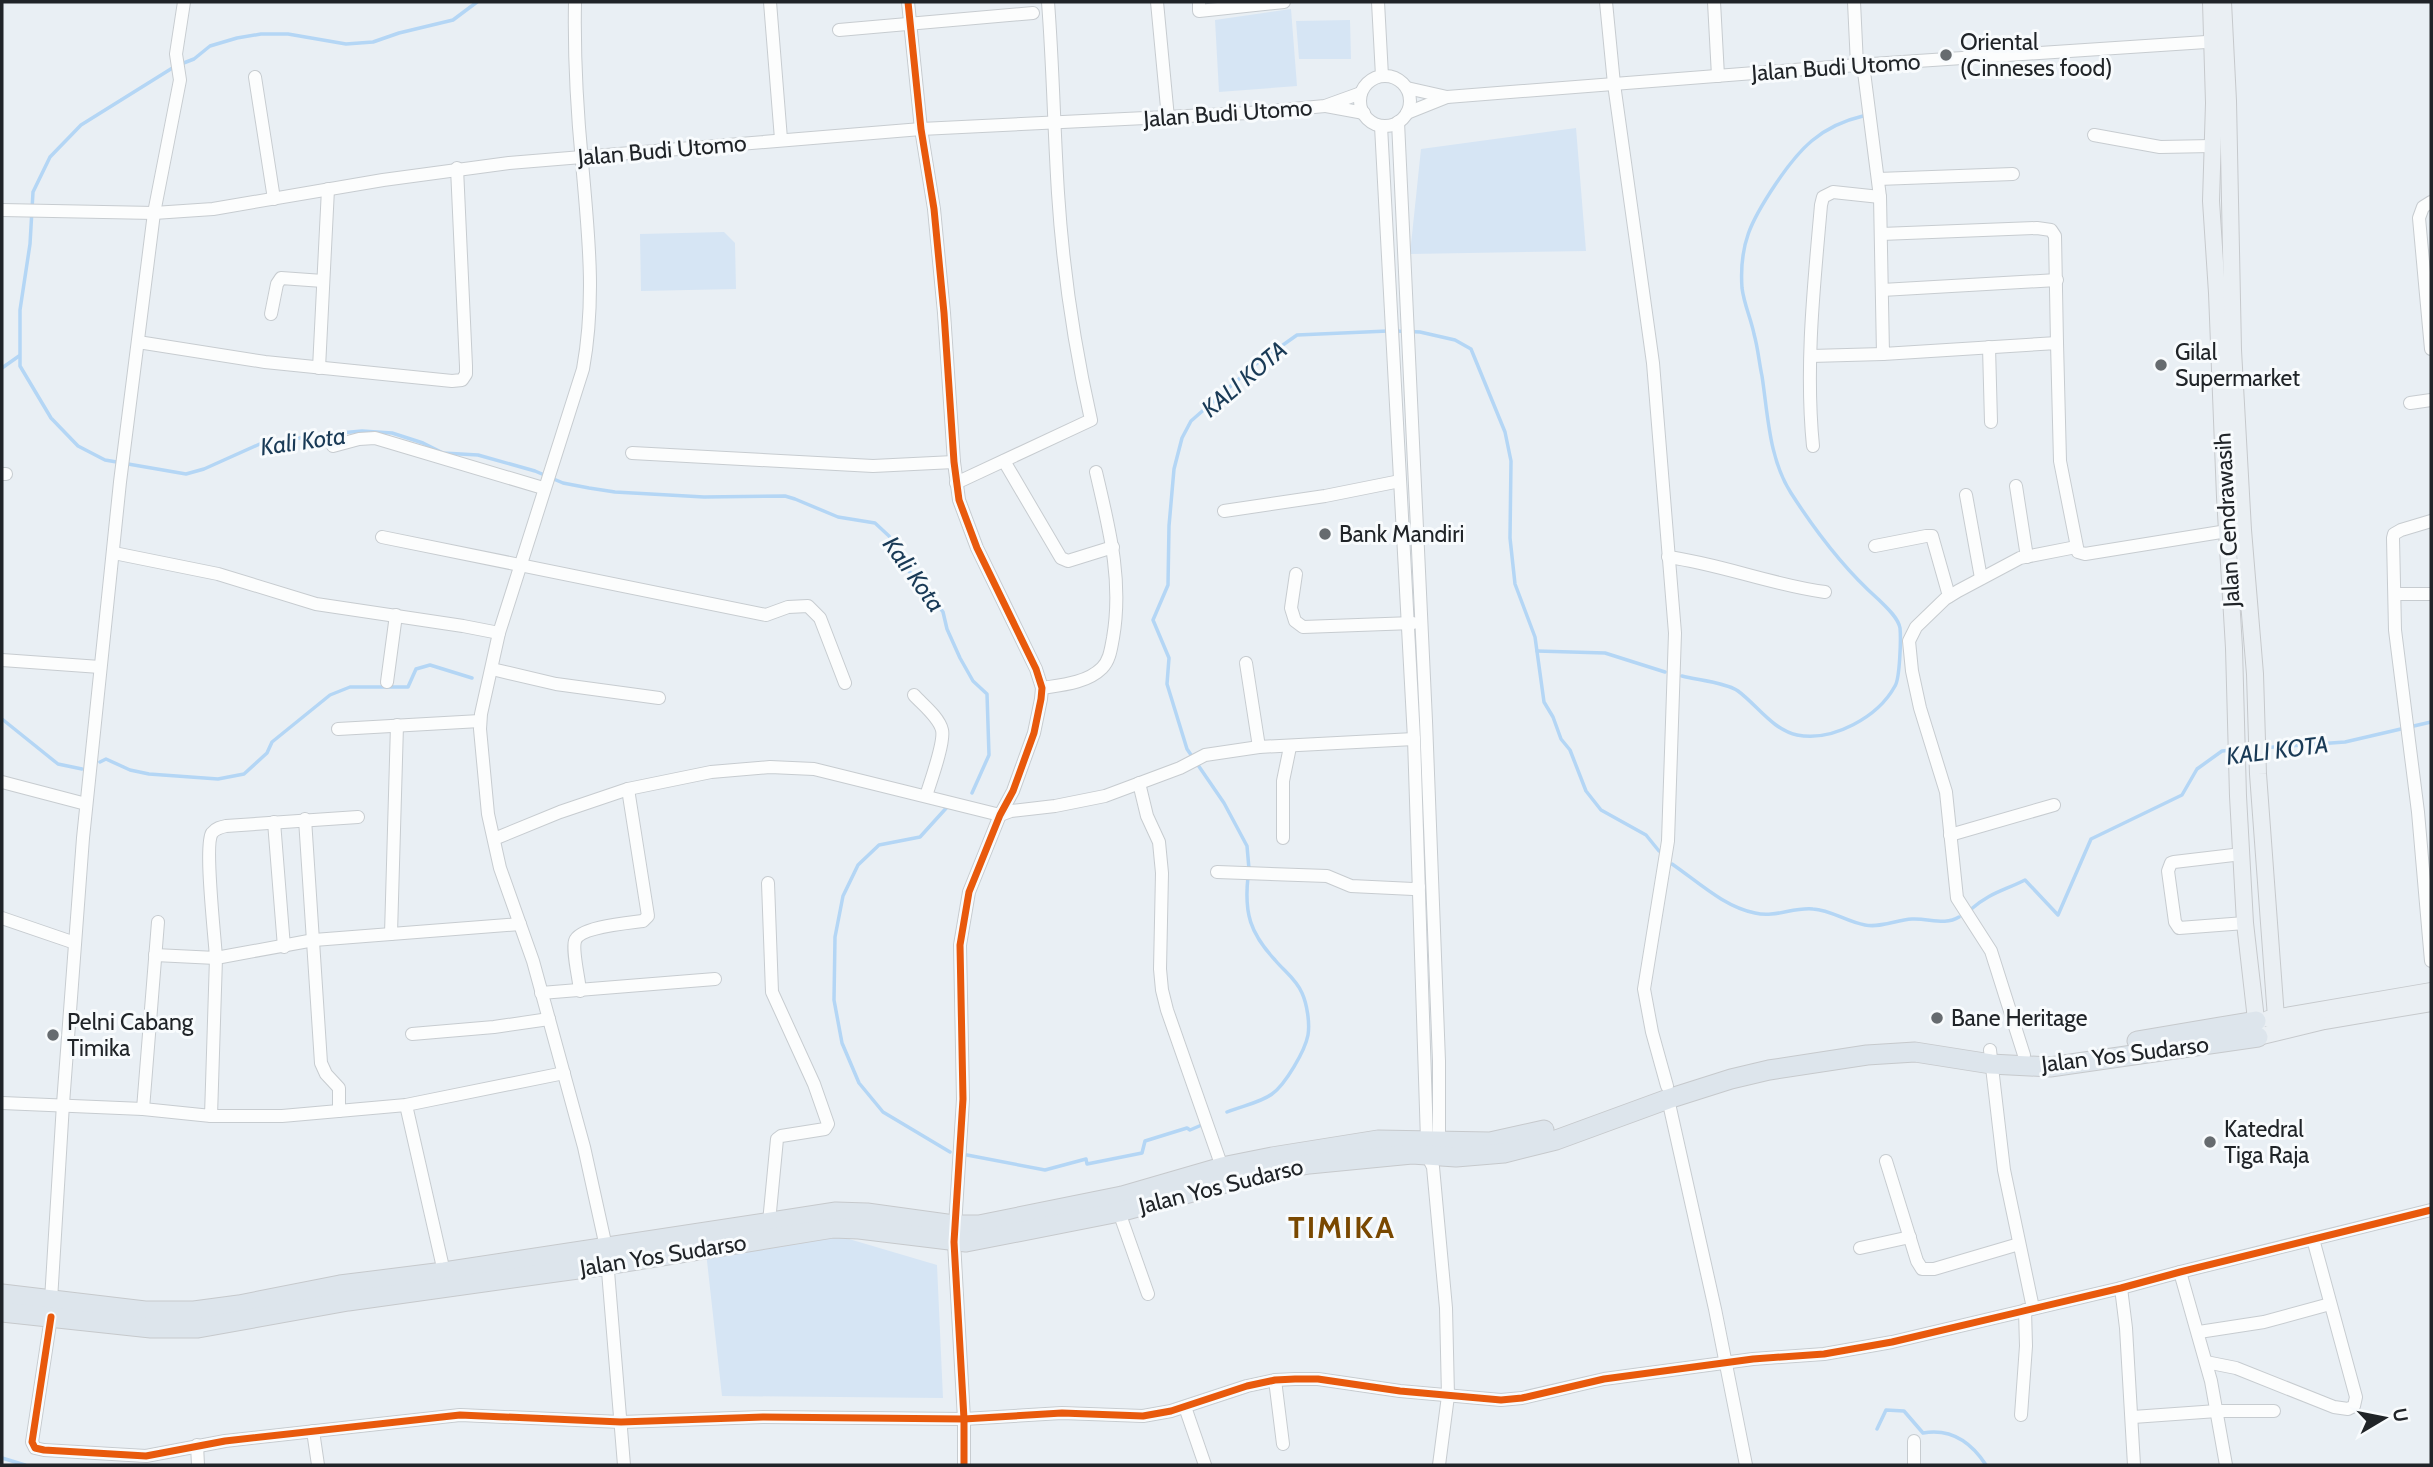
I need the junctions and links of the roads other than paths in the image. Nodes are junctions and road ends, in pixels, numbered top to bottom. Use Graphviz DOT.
graph roads {
  1 [pos="184,2"];
  2 [pos="575,2"];
  3 [pos="770,2"];
  4 [pos="908,2"];
  5 [pos="1048,2"];
  6 [pos="1157,2"];
  7 [pos="1199,2"];
  8 [pos="1284,2"];
  9 [pos="1378,2"];
  10 [pos="1606,2"];
  11 [pos="1714,2"];
  12 [pos="1854,2"];
  13 [pos="2211,2"];
  14 [pos="2223,2"];
  15 [pos="1033,13"];
  16 [pos="909,25"];
  17 [pos="839,30"];
  18 [pos="2218,41"];
  19 [pos="1860,64"];
  20 [pos="1382,76"];
  21 [pos="1718,76"];
  22 [pos="255,77"];
  23 [pos="1614,84"];
  24 [pos="1407,88"];
  25 [pos="1362,93"];
  26 [pos="1447,97"];
  27 [pos="1325,106"];
  28 [pos="1364,113"];
  29 [pos="1168,118"];
  30 [pos="1403,118"];
  31 [pos="1055,122"];
  32 [pos="1381,125"];
  33 [pos="921,129"];
  34 [pos="2094,135"];
  35 [pos="781,139"];
  36 [pos="2212,146"];
  37 [pos="581,158"];
  38 [pos="457,168"];
  39 [pos="2013,174"];
  40 [pos="1878,179"];
  41 [pos="328,189"];
  42 [pos="1880,197"];
  43 [pos="274,199"];
  44 [pos="2431,202"];
  45 [pos="2,210"];
  46 [pos="154,214"];
  47 [pos="1881,234"];
  48 [pos="2057,280"];
  49 [pos="323,281"];
  50 [pos="1882,290"];
  51 [pos="271,314"];
  52 [pos="138,342"];
  53 [pos="2057,343"];
  54 [pos="1989,347"];
  55 [pos="2431,349"];
  56 [pos="2226,350"];
  57 [pos="1883,354"];
  58 [pos="1811,356"];
  59 [pos="319,368"];
  60 [pos="2431,400"];
  61 [pos="2410,403"];
  62 [pos="1991,422"];
  63 [pos="333,446"];
  64 [pos="1813,446"];
  65 [pos="632,453"];
  66 [pos="1004,461"];
  67 [pos="954,462"];
  68 [pos="1096,472"];
  69 [pos="1400,481"];
  70 [pos="956,483"];
  71 [pos="544,485"];
  72 [pos="2016,486"];
  73 [pos="1966,495"];
  74 [pos="1224,511"];
  75 [pos="2431,521"];
  76 [pos="2227,531"];
  77 [pos="382,537"];
  78 [pos="1875,546"];
  79 [pos="1113,547"];
  80 [pos="2076,547"];
  81 [pos="114,553"];
  82 [pos="1668,557"];
  83 [pos="2027,557"];
  84 [pos="520,565"];
  85 [pos="1296,574"];
  86 [pos="1982,578"];
  87 [pos="1825,592"];
  88 [pos="2395,594"];
  89 [pos="2431,594"];
  90 [pos="1949,596"];
  91 [pos="396,615"];
  92 [pos="1414,623"];
  93 [pos="499,633"];
  94 [pos="2253,646"];
  95 [pos="2234,648"];
  96 [pos="2,660"];
  97 [pos="1246,663"];
  98 [pos="100,667"];
  99 [pos="492,669"];
  100 [pos="387,682"];
  101 [pos="845,683"];
  102 [pos="1042,688"];
  103 [pos="914,695"];
  104 [pos="659,698"];
  105 [pos="480,721"];
  106 [pos="397,724"];
  107 [pos="338,729"];
  108 [pos="1413,740"];
  109 [pos="1259,747"];
  110 [pos="1290,747"];
  111 [pos="2,782"];
  112 [pos="1139,783"];
  113 [pos="628,789"];
  114 [pos="926,796"];
  115 [pos="86,804"];
  116 [pos="2054,805"];
  117 [pos="1000,815"];
  118 [pos="358,817"];
  119 [pos="305,819"];
  120 [pos="2261,820"];
  121 [pos="274,822"];
  122 [pos="2239,824"];
  123 [pos="1950,835"];
  124 [pos="1283,838"];
  125 [pos="494,839"];
  126 [pos="2242,854"];
  127 [pos="1217,872"];
  128 [pos="768,883"];
  129 [pos="1419,887"];
  130 [pos="2428,889"];
  131 [pos="2,918"];
  132 [pos="158,922"];
  133 [pos="2245,923"];
  134 [pos="520,924"];
  135 [pos="391,934"];
  136 [pos="314,940"];
  137 [pos="75,943"];
  138 [pos="284,947"];
  139 [pos="155,955"];
  140 [pos="216,958"];
  141 [pos="2431,961"];
  142 [pos="715,979"];
  143 [pos="580,990"];
  144 [pos="541,993"];
  145 [pos="2431,998"];
  146 [pos="549,1019"];
  147 [pos="2277,1024"];
  148 [pos="2257,1029"];
  149 [pos="412,1034"];
  150 [pos="2024,1055"];
  151 [pos="1991,1057"];
  152 [pos="564,1073"];
  153 [pos="1667,1092"];
  154 [pos="2,1103"];
  155 [pos="62,1104"];
  156 [pos="406,1105"];
  157 [pos="143,1108"];
  158 [pos="339,1111"];
  159 [pos="211,1116"];
  160 [pos="1433,1152"];
  161 [pos="1886,1161"];
  162 [pos="1222,1167"];
  163 [pos="2431,1210"];
  164 [pos="1119,1212"];
  165 [pos="769,1222"];
  166 [pos="954,1234"];
  167 [pos="1910,1237"];
  168 [pos="2313,1239"];
  169 [pos="2018,1244"];
  170 [pos="1860,1248"];
  171 [pos="606,1256"];
  172 [pos="444,1272"];
  173 [pos="2180,1272"];
  174 [pos="2121,1288"];
  175 [pos="2,1294"];
  176 [pos="1148,1294"];
  177 [pos="2330,1304"];
  178 [pos="51,1308"];
  179 [pos="2029,1309"];
  180 [pos="2,1312"];
  181 [pos="240,1313"];
  182 [pos="2199,1332"];
  183 [pos="2206,1362"];
  184 [pos="1726,1364"];
  185 [pos="1275,1380"];
  186 [pos="1448,1396"];
  187 [pos="1185,1407"];
  188 [pos="2217,1411"];
  189 [pos="2274,1411"];
  190 [pos="2021,1415"];
  191 [pos="2133,1417"];
  192 [pos="964,1419"];
  193 [pos="621,1422"];
  194 [pos="313,1431"];
  195 [pos="1914,1441"];
  196 [pos="1283,1444"];
  197 [pos="197,1445"];
  198 [pos="145,1461"];
  199 [pos="198,1465"];
  200 [pos="318,1465"];
  201 [pos="624,1465"];
  202 [pos="964,1465"];
  203 [pos="1205,1465"];
  204 [pos="1439,1465"];
  205 [pos="1746,1465"];
  206 [pos="1913,1465"];
  207 [pos="2134,1465"];
  208 [pos="2226,1465"];
  1 -- 46 [label="street"];
  2 -- 37 [label="street"];
  3 -- 35 [label="street"];
  4 -- 16 [label="street"];
  5 -- 31 [label="street"];
  6 -- 29 [label="street"];
  7 -- 8 [label="street"];
  9 -- 20 [label="street"];
  10 -- 23 [label="street"];
  11 -- 21 [label="street"];
  12 -- 19 [label="street"];
  13 -- 18 [label="main road, Jalan Cendrawasih"];
  14 -- 18 [label="main road, Jalan Cendrawasih"];
  15 -- 16 [label="street"];
  16 -- 17 [label="street"];
  16 -- 33 [label="street"];
  18 -- 19 [label="street, Jalan Budi Utomo"];
  18 -- 36 [label="main road, Jalan Cendrawasih"];
  18 -- 56 [label="main road, Jalan Cendrawasih"];
  19 -- 21 [label="street, Jalan Budi Utomo"];
  19 -- 40 [label="street"];
  20 -- 24 [label="street"];
  20 -- 25 [label="street"];
  21 -- 23 [label="street, Jalan Budi Utomo"];
  22 -- 43 [label="street"];
  23 -- 26 [label="street, Jalan Budi Utomo"];
  23 -- 82 [label="street"];
  24 -- 26 [label="street, Jalan Budi Utomo"];
  24 -- 30 [label="street"];
  25 -- 27 [label="street, Jalan Budi Utomo"];
  25 -- 28 [label="street"];
  26 -- 30 [label="street, Jalan Budi Utomo"];
  27 -- 28 [label="street, Jalan Budi Utomo"];
  27 -- 29 [label="street, Jalan Budi Utomo"];
  28 -- 32 [label="street"];
  29 -- 31 [label="street, Jalan Budi Utomo"];
  30 -- 32 [label="street"];
  30 -- 92 [label="street"];
  31 -- 33 [label="street, Jalan Budi Utomo"];
  31 -- 66 [label="street"];
  32 -- 69 [label="street"];
  33 -- 35 [label="street, Jalan Budi Utomo"];
  33 -- 67 [label="street"];
  34 -- 36 [label="street"];
  35 -- 37 [label="street, Jalan Budi Utomo"];
  36 -- 56 [label="main road, Jalan Cendrawasih"];
  37 -- 38 [label="street, Jalan Budi Utomo"];
  37 -- 71 [label="street"];
  38 -- 41 [label="street, Jalan Budi Utomo"];
  38 -- 59 [label="street"];
  39 -- 40 [label="street"];
  40 -- 42 [label="street"];
  41 -- 43 [label="street, Jalan Budi Utomo"];
  41 -- 49 [label="street"];
  42 -- 47 [label="street"];
  42 -- 58 [label="street"];
  43 -- 46 [label="street, Jalan Budi Utomo"];
  44 -- 55 [label="street"];
  45 -- 46 [label="street, Jalan Budi Utomo"];
  46 -- 52 [label="street"];
  47 -- 48 [label="street"];
  47 -- 50 [label="street"];
  48 -- 50 [label="street"];
  48 -- 53 [label="street"];
  49 -- 51 [label="street"];
  49 -- 59 [label="street"];
  50 -- 57 [label="street"];
  52 -- 59 [label="street"];
  52 -- 81 [label="street"];
  53 -- 54 [label="street"];
  53 -- 80 [label="street"];
  54 -- 57 [label="street"];
  54 -- 62 [label="street"];
  56 -- 76 [label="main road, Jalan Cendrawasih"];
  56 -- 94 [label="main road, Jalan Cendrawasih"];
  57 -- 58 [label="street"];
  58 -- 64 [label="street"];
  60 -- 61 [label="street"];
  63 -- 71 [label="street"];
  65 -- 67 [label="street"];
  66 -- 70 [label="street"];
  66 -- 79 [label="street"];
  67 -- 70 [label="street"];
  68 -- 79 [label="street"];
  69 -- 74 [label="street"];
  69 -- 92 [label="street"];
  70 -- 102 [label="street"];
  71 -- 84 [label="street"];
  72 -- 83 [label="street"];
  73 -- 86 [label="street"];
  75 -- 88 [label="street"];
  76 -- 80 [label="street"];
  76 -- 95 [label="main road, Jalan Cendrawasih"];
  77 -- 84 [label="street"];
  78 -- 90 [label="street"];
  79 -- 102 [label="street"];
  80 -- 83 [label="street"];
  81 -- 91 [label="street"];
  81 -- 98 [label="street"];
  82 -- 87 [label="street"];
  82 -- 153 [label="street"];
  83 -- 86 [label="street"];
  84 -- 93 [label="street"];
  84 -- 101 [label="street"];
  85 -- 92 [label="street"];
  86 -- 90 [label="street"];
  88 -- 89 [label="street"];
  88 -- 130 [label="street"];
  90 -- 123 [label="street"];
  91 -- 93 [label="street"];
  91 -- 100 [label="street"];
  92 -- 108 [label="street"];
  92 -- 160 [label="street"];
  93 -- 99 [label="street"];
  94 -- 95 [label="main road"];
  94 -- 120 [label="main road, Jalan Cendrawasih"];
  95 -- 122 [label="main road, Jalan Cendrawasih"];
  96 -- 98 [label="street"];
  97 -- 109 [label="street"];
  98 -- 115 [label="street"];
  99 -- 104 [label="street"];
  99 -- 105 [label="street"];
  102 -- 117 [label="street"];
  103 -- 114 [label="street"];
  105 -- 106 [label="street"];
  105 -- 125 [label="street"];
  106 -- 107 [label="street"];
  106 -- 135 [label="street"];
  108 -- 110 [label="street"];
  108 -- 129 [label="street"];
  109 -- 110 [label="street"];
  109 -- 112 [label="street"];
  110 -- 124 [label="street"];
  111 -- 115 [label="street"];
  112 -- 117 [label="street"];
  112 -- 162 [label="street"];
  113 -- 114 [label="street"];
  113 -- 125 [label="street"];
  113 -- 143 [label="street"];
  114 -- 117 [label="street"];
  115 -- 137 [label="street"];
  116 -- 123 [label="street"];
  117 -- 166 [label="street"];
  118 -- 119 [label="street"];
  119 -- 121 [label="street"];
  119 -- 136 [label="street"];
  120 -- 122 [label="main road"];
  120 -- 147 [label="main road, Jalan Cendrawasih"];
  121 -- 138 [label="street"];
  121 -- 140 [label="street"];
  122 -- 126 [label="main road, Jalan Cendrawasih"];
  123 -- 150 [label="street"];
  125 -- 134 [label="street"];
  126 -- 133 [label="main road, Jalan Cendrawasih"];
  126 -- 133 [label="street"];
  127 -- 129 [label="street"];
  128 -- 165 [label="street"];
  129 -- 160 [label="street"];
  130 -- 141 [label="street"];
  131 -- 137 [label="street"];
  132 -- 139 [label="street"];
  133 -- 148 [label="main road, Jalan Cendrawasih"];
  134 -- 135 [label="street"];
  134 -- 144 [label="street"];
  135 -- 136 [label="street"];
  136 -- 138 [label="street"];
  136 -- 158 [label="street"];
  137 -- 155 [label="street"];
  138 -- 140 [label="street"];
  139 -- 140 [label="street"];
  139 -- 157 [label="street"];
  140 -- 159 [label="street"];
  142 -- 143 [label="street"];
  143 -- 144 [label="street"];
  144 -- 146 [label="street"];
  145 -- 147 [label="main road, Jalan Yos Sudarso"];
  146 -- 149 [label="street"];
  146 -- 152 [label="street"];
  147 -- 148 [label="main road, Jalan Yos Sudarso"];
  148 -- 150 [label="highway, Jalan Yos Sudarso"];
  148 -- 151 [label="highway, Jalan Yos Sudarso"];
  150 -- 151 [label="highway, Jalan Yos Sudarso"];
  151 -- 153 [label="highway, Jalan Yos Sudarso"];
  151 -- 169 [label="street"];
  152 -- 156 [label="street"];
  152 -- 171 [label="street"];
  153 -- 160 [label="highway, Jalan Yos Sudarso"];
  153 -- 184 [label="street"];
  154 -- 155 [label="street"];
  155 -- 157 [label="street"];
  155 -- 178 [label="street"];
  156 -- 158 [label="street"];
  156 -- 172 [label="street"];
  157 -- 159 [label="street"];
  158 -- 159 [label="street"];
  160 -- 162 [label="highway, Jalan Yos Sudarso"];
  160 -- 164 [label="highway, Jalan Yos Sudarso"];
  160 -- 186 [label="street"];
  161 -- 167 [label="street"];
  162 -- 166 [label="highway, Jalan Yos Sudarso"];
  163 -- 168 [label="street"];
  164 -- 166 [label="highway, Jalan Yos Sudarso"];
  164 -- 176 [label="street"];
  165 -- 166 [label="highway, Jalan Yos Sudarso"];
  165 -- 171 [label="highway, Jalan Yos Sudarso"];
  166 -- 171 [label="highway, Jalan Yos Sudarso"];
  166 -- 192 [label="street"];
  167 -- 169 [label="street"];
  167 -- 170 [label="street"];
  168 -- 173 [label="street"];
  168 -- 177 [label="street"];
  169 -- 179 [label="street"];
  171 -- 172 [label="highway, Jalan Yos Sudarso"];
  171 -- 181 [label="highway, Jalan Yos Sudarso"];
  171 -- 193 [label="street"];
  172 -- 181 [label="highway, Jalan Yos Sudarso"];
  173 -- 174 [label="street"];
  173 -- 182 [label="street"];
  174 -- 179 [label="street"];
  174 -- 191 [label="street"];
  175 -- 178 [label="highway, Jalan Yos Sudarso"];
  177 -- 182 [label="street"];
  177 -- 183 [label="street"];
  178 -- 180 [label="highway, Jalan Yos Sudarso"];
  178 -- 181 [label="highway, Jalan Yos Sudarso"];
  178 -- 198 [label="street"];
  179 -- 184 [label="street"];
  179 -- 190 [label="street"];
  182 -- 183 [label="street"];
  183 -- 188 [label="street"];
  184 -- 186 [label="street"];
  184 -- 205 [label="street"];
  185 -- 186 [label="street"];
  185 -- 187 [label="street"];
  185 -- 196 [label="street"];
  186 -- 204 [label="street"];
  187 -- 192 [label="street"];
  187 -- 203 [label="street"];
  188 -- 189 [label="street"];
  188 -- 191 [label="street"];
  188 -- 208 [label="street"];
  191 -- 207 [label="street"];
  192 -- 193 [label="street"];
  192 -- 202 [label="street"];
  193 -- 194 [label="street"];
  193 -- 201 [label="street"];
  194 -- 197 [label="street"];
  194 -- 200 [label="street"];
  195 -- 206 [label="street"];
  197 -- 198 [label="street"];
  197 -- 199 [label="street"];
}
